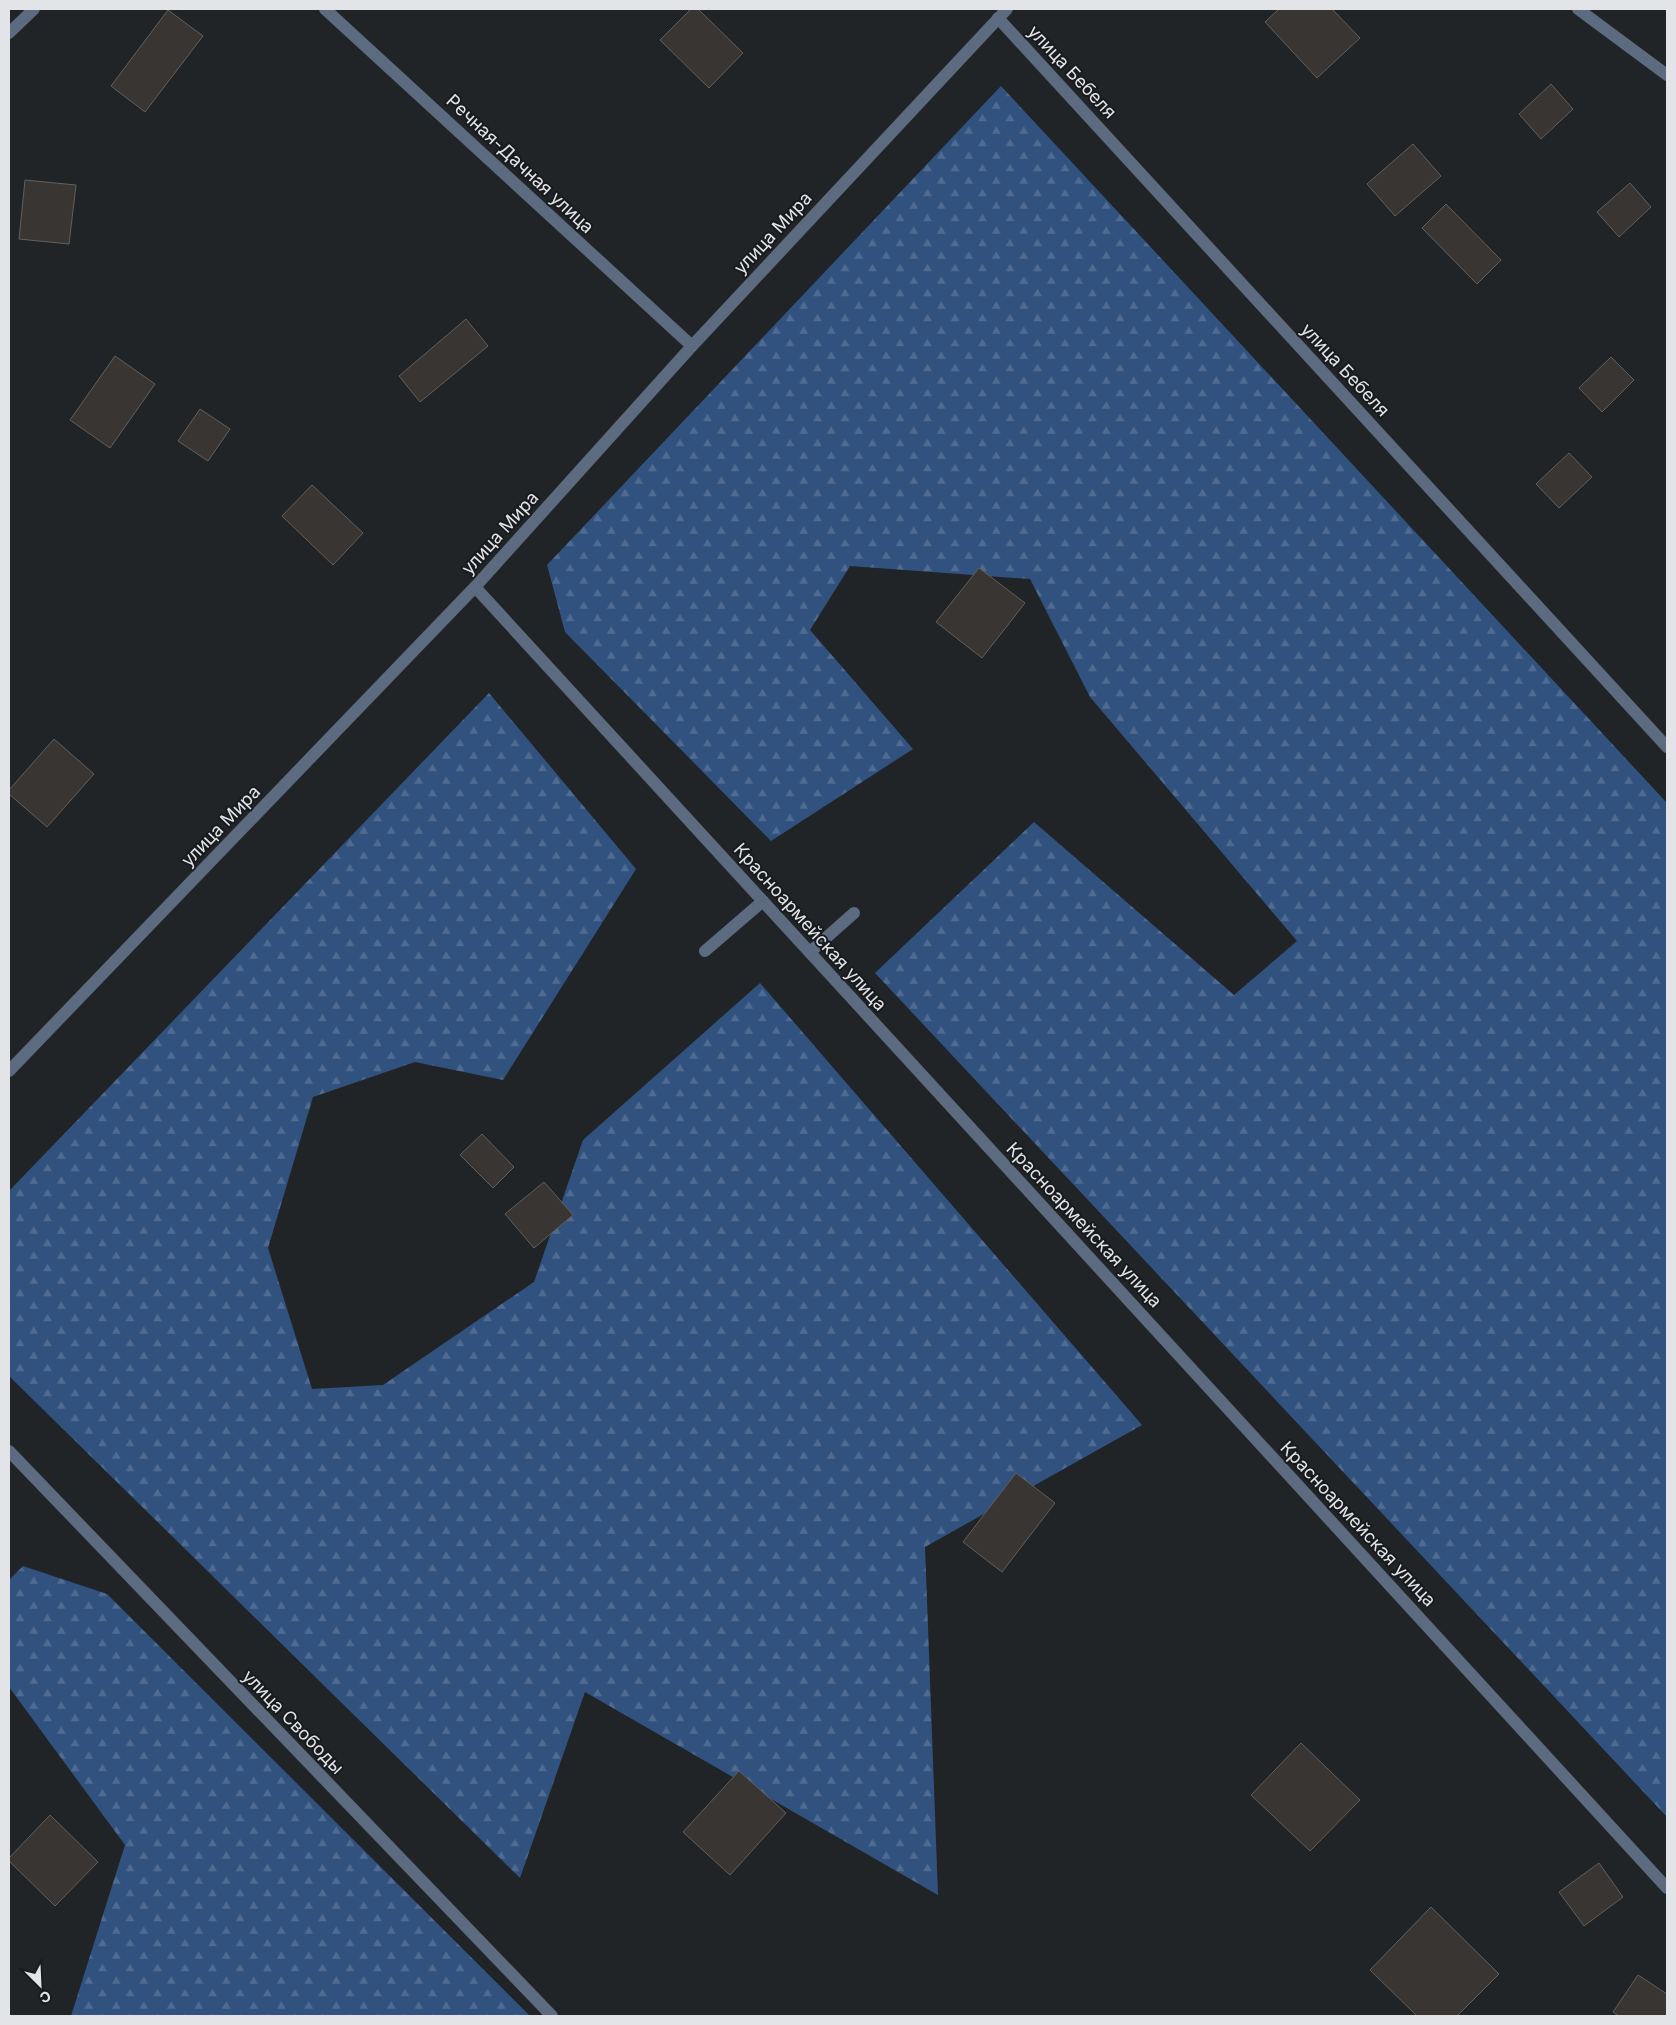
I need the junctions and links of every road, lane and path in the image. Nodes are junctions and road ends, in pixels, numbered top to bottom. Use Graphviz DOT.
graph roads {
  1 [pos="34,9"];
  2 [pos="325,9"];
  3 [pos="1578,9"];
  4 [pos="1002,13"];
  5 [pos="9,33"];
  6 [pos="1667,75"];
  7 [pos="692,346"];
  8 [pos="475,587"];
  9 [pos="1667,746"];
  10 [pos="763,901"];
  11 [pos="854,913"];
  12 [pos="705,951"];
  13 [pos="810,952"];
  14 [pos="9,1071"];
  15 [pos="9,1451"];
  16 [pos="1667,1888"];
  17 [pos="552,2016"];
  1 -- 5 [label="street"];
  2 -- 7 [label="street, Речная-Дачная улица"];
  3 -- 6 [label="street"];
  4 -- 7 [label="street, улица Мира"];
  4 -- 9 [label="street, улица Бебеля"];
  7 -- 8 [label="street, улица Мира"];
  8 -- 10 [label="street, Красноармейская улица"];
  8 -- 14 [label="street, улица Мира"];
  10 -- 12 [label="street"];
  10 -- 13 [label="street, Красноармейская улица"];
  11 -- 13 [label="street"];
  13 -- 16 [label="street, Красноармейская улица"];
  15 -- 17 [label="street, улица Свободы"];
}
